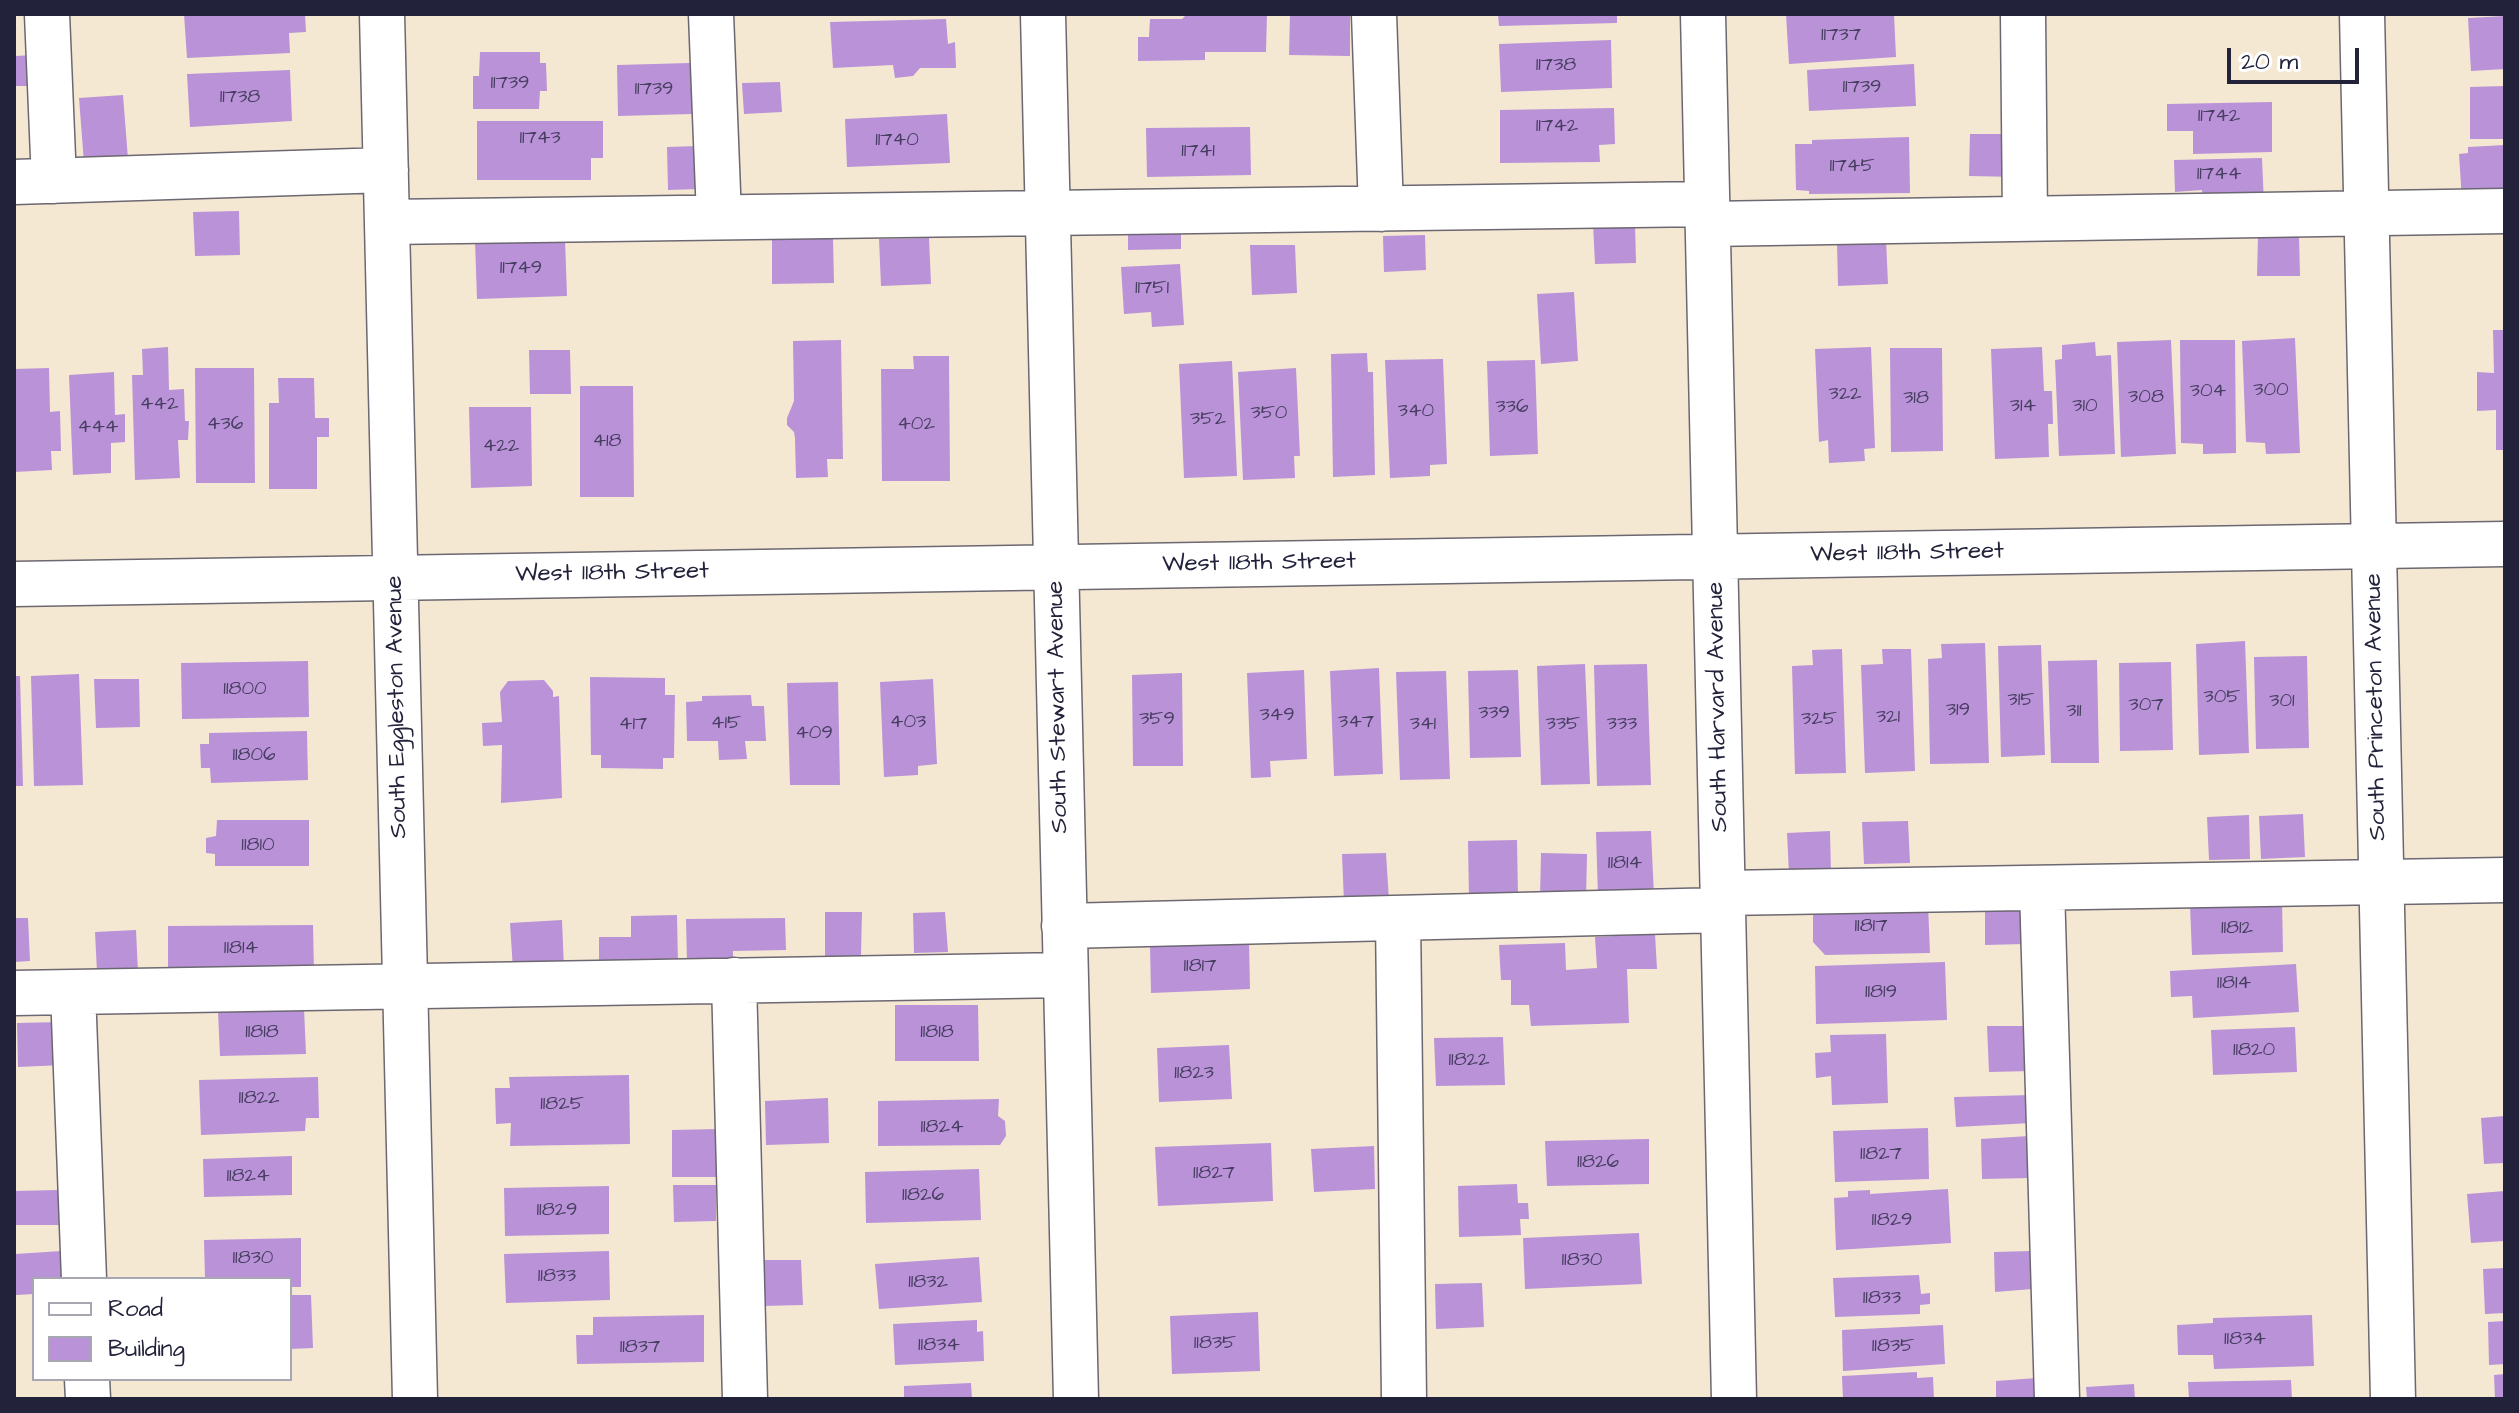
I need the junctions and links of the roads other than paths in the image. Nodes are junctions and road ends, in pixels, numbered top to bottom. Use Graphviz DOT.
graph roads {
  1 [pos="47,14"];
  2 [pos="382,14"];
  3 [pos="711,14"];
  4 [pos="1043,14"];
  5 [pos="1374,14"];
  6 [pos="1703,14"];
  7 [pos="2023,14"];
  8 [pos="2362,14"];
  9 [pos="386,170"];
  10 [pos="34,182"];
  11 [pos="1381,209"];
  12 [pos="2505,211"];
  13 [pos="2367,213"];
  14 [pos="1048,214"];
  15 [pos="1708,214"];
  16 [pos="719,217"];
  17 [pos="2025,219"];
  18 [pos="387,222"];
  19 [pos="2505,544"];
  20 [pos="2374,546"];
  21 [pos="1715,557"];
  22 [pos="1056,568"];
  23 [pos="395,578"];
  24 [pos="14,584"];
  25 [pos="2505,880"];
  26 [pos="2381,882"];
  27 [pos="2042,888"];
  28 [pos="1723,902"];
  29 [pos="1398,918"];
  30 [pos="1064,926"];
  31 [pos="1065,975"];
  32 [pos="734,980"];
  33 [pos="405,986"];
  34 [pos="73,992"];
  35 [pos="14,993"];
  36 [pos="84,1277"];
  37 [pos="415,1399"];
  38 [pos="745,1399"];
  39 [pos="1076,1399"];
  40 [pos="1404,1399"];
  41 [pos="1734,1399"];
  42 [pos="2057,1399"];
  43 [pos="2393,1399"];
  1 -- 10 [label="street"];
  2 -- 9 [label="street, South Eggleston Avenue"];
  3 -- 16 [label="street"];
  4 -- 14 [label="street, South Stewart Avenue"];
  5 -- 11 [label="street"];
  6 -- 15 [label="street, South Harvard Avenue"];
  7 -- 17 [label="street"];
  8 -- 13 [label="street, South Princeton Avenue"];
  9 -- 10 [label="street"];
  9 -- 18 [label="street, South Eggleston Avenue"];
  11 -- 14 [label="street"];
  11 -- 15 [label="street"];
  12 -- 13 [label="street"];
  13 -- 17 [label="street"];
  13 -- 20 [label="street, South Princeton Avenue"];
  14 -- 16 [label="street"];
  14 -- 22 [label="street, South Stewart Avenue"];
  15 -- 17 [label="street"];
  15 -- 21 [label="street, South Harvard Avenue"];
  16 -- 18 [label="street"];
  18 -- 23 [label="street, South Eggleston Avenue"];
  19 -- 20 [label="street, West 118th Street"];
  20 -- 21 [label="street, West 118th Street"];
  20 -- 26 [label="street, South Princeton Avenue"];
  21 -- 22 [label="street, West 118th Street"];
  21 -- 28 [label="street, South Harvard Avenue"];
  22 -- 23 [label="street, West 118th Street"];
  22 -- 30 [label="street, South Stewart Avenue"];
  23 -- 24 [label="street, West 118th Street"];
  23 -- 33 [label="street, South Eggleston Avenue"];
  25 -- 26 [label="street"];
  26 -- 27 [label="street"];
  26 -- 43 [label="street, South Princeton Avenue"];
  27 -- 28 [label="street"];
  27 -- 42 [label="street"];
  28 -- 29 [label="street"];
  28 -- 41 [label="street, South Harvard Avenue"];
  29 -- 30 [label="street"];
  29 -- 40 [label="street"];
  30 -- 31 [label="street, South Stewart Avenue"];
  31 -- 32 [label="street"];
  31 -- 39 [label="street, South Stewart Avenue"];
  32 -- 33 [label="street"];
  32 -- 38 [label="street"];
  33 -- 34 [label="street"];
  33 -- 37 [label="street, South Eggleston Avenue"];
  34 -- 35 [label="street"];
  34 -- 36 [label="street"];
}
